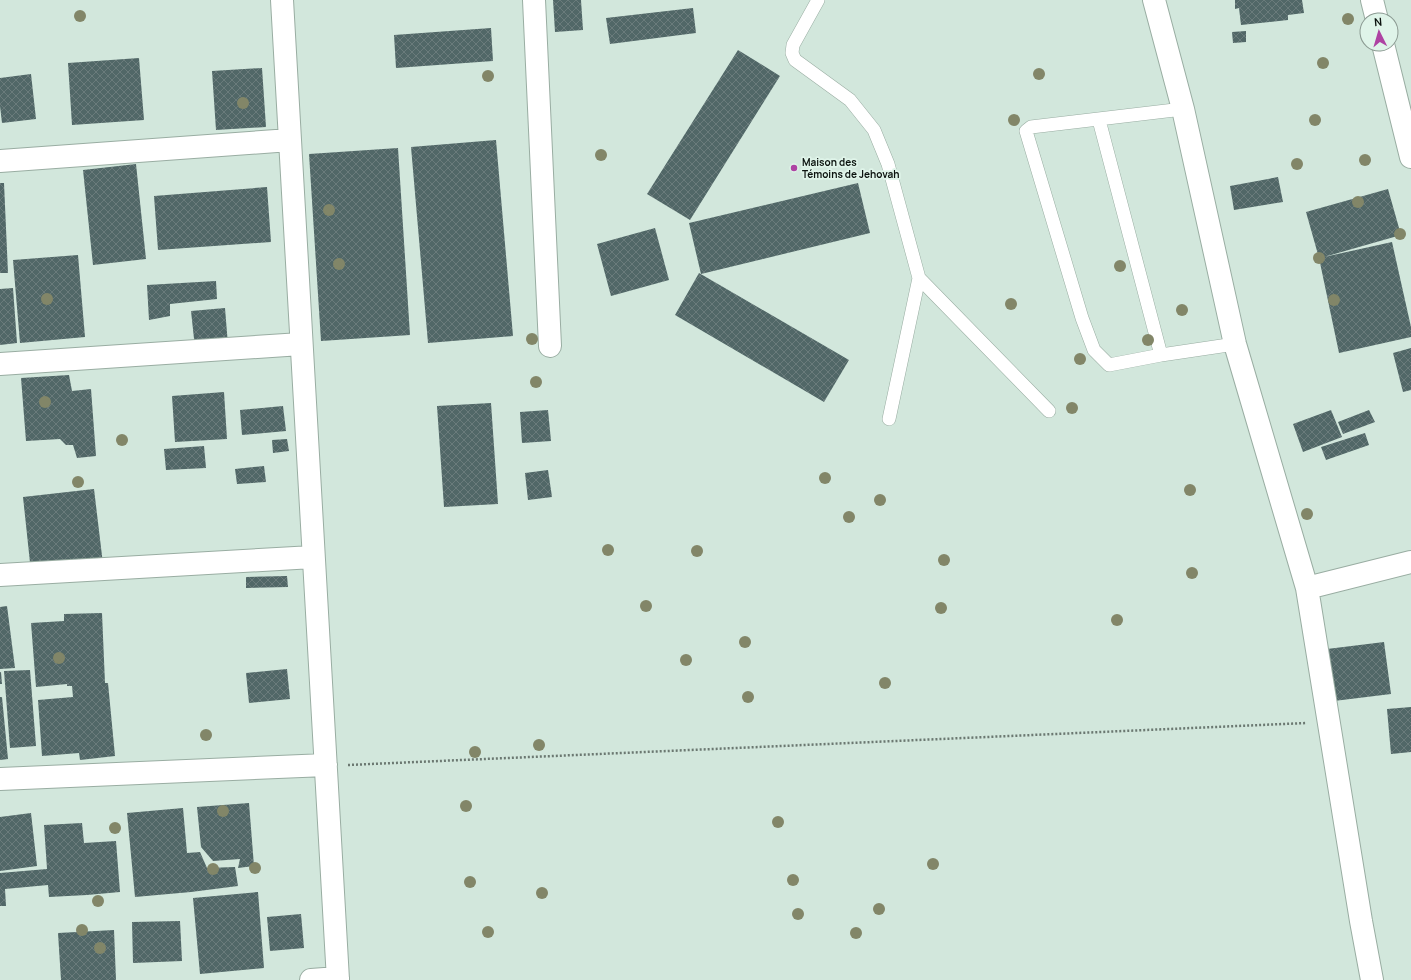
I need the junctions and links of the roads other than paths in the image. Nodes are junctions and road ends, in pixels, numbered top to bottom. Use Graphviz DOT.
graph roads {
  1 [pos="282,0"];
  2 [pos="534,0"];
  3 [pos="818,0"];
  4 [pos="1154,0"];
  5 [pos="1372,0"];
  6 [pos="1375,12"];
  7 [pos="1385,52"];
  8 [pos="1183,109"];
  9 [pos="1099,120"];
  10 [pos="290,140"];
  11 [pos="1411,157"];
  12 [pos="0,161"];
  13 [pos="919,278"];
  14 [pos="302,344"];
  15 [pos="1235,344"];
  16 [pos="550,346"];
  17 [pos="1161,355"];
  18 [pos="0,364"];
  19 [pos="1049,411"];
  20 [pos="889,419"];
  21 [pos="314,557"];
  22 [pos="1411,562"];
  23 [pos="0,575"];
  24 [pos="1307,588"];
  25 [pos="326,766"];
  26 [pos="0,779"];
  27 [pos="338,979"];
  28 [pos="311,980"];
  29 [pos="1372,980"];
  1 -- 10 [label="street"];
  2 -- 16 [label="street"];
  3 -- 13 [label="lane"];
  4 -- 8 [label="street"];
  5 -- 6 [label="street"];
  7 -- 11 [label="street"];
  8 -- 9 [label="lane"];
  8 -- 15 [label="street"];
  9 -- 17 [label="lane"];
  9 -- 17 [label="lane"];
  10 -- 12 [label="street"];
  10 -- 14 [label="street"];
  13 -- 19 [label="lane"];
  13 -- 20 [label="lane"];
  14 -- 18 [label="street"];
  14 -- 21 [label="street"];
  15 -- 17 [label="lane"];
  15 -- 24 [label="street"];
  21 -- 23 [label="street"];
  21 -- 25 [label="street"];
  22 -- 24 [label="street"];
  24 -- 29 [label="street"];
  25 -- 26 [label="street"];
  25 -- 27 [label="street"];
  27 -- 28 [label="street"];
}
